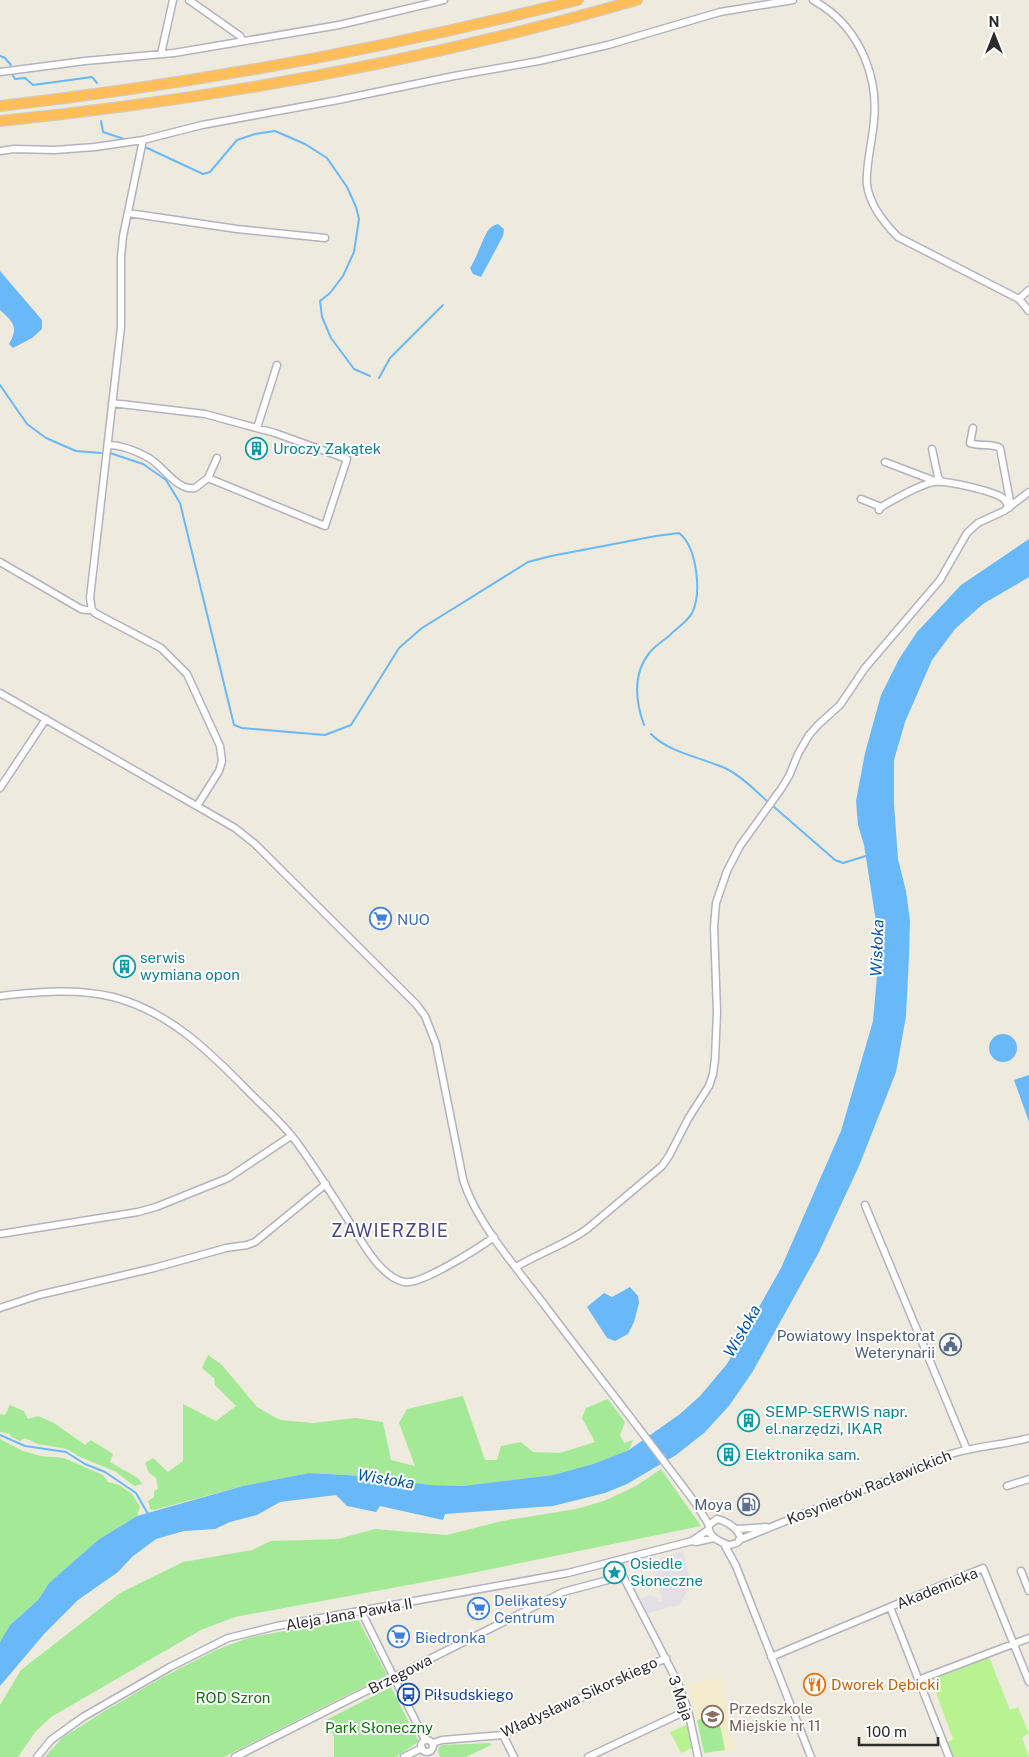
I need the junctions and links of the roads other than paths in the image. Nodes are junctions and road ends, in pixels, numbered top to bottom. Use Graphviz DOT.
graph roads {
  1 [pos="173,0"];
  2 [pos="189,0"];
  3 [pos="444,0"];
  4 [pos="578,0"];
  5 [pos="637,0"];
  6 [pos="793,0"];
  7 [pos="813,0"];
  8 [pos="242,41"];
  9 [pos="161,54"];
  10 [pos="0,72"];
  11 [pos="0,106"];
  12 [pos="0,121"];
  13 [pos="143,140"];
  14 [pos="0,151"];
  15 [pos="128,213"];
  16 [pos="325,238"];
  17 [pos="1029,290"];
  18 [pos="1019,299"];
  19 [pos="1029,312"];
  20 [pos="277,365"];
  21 [pos="112,403"];
  22 [pos="257,428"];
  23 [pos="973,428"];
  24 [pos="108,445"];
  25 [pos="932,449"];
  26 [pos="217,458"];
  27 [pos="885,462"];
  28 [pos="208,478"];
  29 [pos="939,482"];
  30 [pos="1029,492"];
  31 [pos="861,499"];
  32 [pos="1010,507"];
  33 [pos="0,562"];
  34 [pos="92,610"];
  35 [pos="0,693"];
  36 [pos="46,719"];
  37 [pos="0,788"];
  38 [pos="197,806"];
  39 [pos="0,996"];
  40 [pos="291,1136"];
  41 [pos="326,1184"];
  42 [pos="864,1205"];
  43 [pos="0,1234"];
  44 [pos="494,1237"];
  45 [pos="516,1267"];
  46 [pos="0,1308"];
  47 [pos="1029,1438"];
  48 [pos="966,1450"];
  49 [pos="1029,1479"];
  50 [pos="1007,1486"];
  51 [pos="696,1504"];
  52 [pos="717,1519"];
  53 [pos="772,1526"];
  54 [pos="708,1527"];
  55 [pos="737,1529"];
  56 [pos="714,1538"];
  57 [pos="692,1541"];
  58 [pos="737,1542"];
  59 [pos="724,1544"];
  60 [pos="618,1560"];
  61 [pos="736,1566"];
  62 [pos="1021,1571"];
  63 [pos="623,1576"];
  64 [pos="1029,1590"];
  65 [pos="890,1607"];
  66 [pos="361,1611"];
  67 [pos="1029,1638"];
  68 [pos="1014,1644"];
  69 [pos="771,1657"];
  70 [pos="666,1658"];
  71 [pos="394,1677"];
  72 [pos="918,1680"];
  73 [pos="1029,1682"];
  74 [pos="688,1710"];
  75 [pos="504,1735"];
  76 [pos="425,1740"];
  77 [pos="432,1743"];
  78 [pos="422,1748"];
  79 [pos="432,1754"];
  80 [pos="37,1757"];
  81 [pos="235,1757"];
  82 [pos="404,1757"];
  83 [pos="514,1757"];
  84 [pos="588,1757"];
  85 [pos="698,1757"];
  86 [pos="811,1757"];
  87 [pos="949,1757"];
  1 -- 9 [label="street"];
  2 -- 8 [label="street"];
  3 -- 8 [label="street"];
  4 -- 11 [label="highway"];
  5 -- 12 [label="highway"];
  6 -- 13 [label="street"];
  7 -- 18 [label="street"];
  8 -- 9 [label="street"];
  9 -- 10 [label="street"];
  13 -- 14 [label="street"];
  13 -- 15 [label="street"];
  15 -- 16 [label="street"];
  15 -- 21 [label="street"];
  17 -- 18 [label="street"];
  18 -- 19 [label="street"];
  20 -- 22 [label="street"];
  21 -- 22 [label="street"];
  21 -- 24 [label="street"];
  22 -- 28 [label="street"];
  23 -- 32 [label="street"];
  24 -- 28 [label="street"];
  24 -- 34 [label="street"];
  25 -- 29 [label="street"];
  26 -- 28 [label="street"];
  27 -- 29 [label="street"];
  29 -- 31 [label="street"];
  29 -- 32 [label="street"];
  30 -- 32 [label="street"];
  32 -- 45 [label="street"];
  33 -- 34 [label="street"];
  34 -- 38 [label="street"];
  35 -- 36 [label="street"];
  36 -- 37 [label="street"];
  36 -- 38 [label="street"];
  38 -- 44 [label="street"];
  39 -- 40 [label="street"];
  40 -- 41 [label="street"];
  40 -- 43 [label="street"];
  41 -- 44 [label="street"];
  41 -- 46 [label="street"];
  42 -- 48 [label="street, Kosynierów Racławickich"];
  44 -- 45 [label="street"];
  45 -- 51 [label="street"];
  47 -- 48 [label="street, Kosynierów Racławickich"];
  48 -- 53 [label="street, Kosynierów Racławickich"];
  49 -- 50 [label="street"];
  51 -- 52 [label="street"];
  51 -- 54 [label="street"];
  52 -- 54 [label="street"];
  52 -- 55 [label="street"];
  53 -- 55 [label="street, Kosynierów Racławickich"];
  53 -- 58 [label="street, Kosynierów Racławickich"];
  54 -- 56 [label="street"];
  54 -- 57 [label="street, Aleja Jana Pawła II"];
  55 -- 58 [label="street"];
  56 -- 57 [label="street, Aleja Jana Pawła II"];
  56 -- 59 [label="street"];
  57 -- 60 [label="street, Aleja Jana Pawła II"];
  58 -- 59 [label="street"];
  58 -- 61 [label="street"];
  59 -- 61 [label="street"];
  60 -- 63 [label="street, 3 Maja"];
  60 -- 66 [label="street, Aleja Jana Pawła II"];
  61 -- 69 [label="street"];
  62 -- 64 [label="street"];
  63 -- 70 [label="street, 3 Maja"];
  63 -- 71 [label="street, Brzegowa"];
  65 -- 68 [label="street, Akademicka"];
  65 -- 69 [label="street, Akademicka"];
  65 -- 72 [label="street, Akademicka"];
  66 -- 71 [label="street"];
  66 -- 80 [label="street, Aleja Jana Pawła II"];
  67 -- 68 [label="street"];
  68 -- 72 [label="street"];
  68 -- 73 [label="street, Akademicka"];
  69 -- 86 [label="street"];
  70 -- 74 [label="street, 3 Maja"];
  70 -- 75 [label="street, Władysława Sikorskiego"];
  71 -- 76 [label="street"];
  71 -- 81 [label="street, Brzegowa"];
  72 -- 87 [label="street, Akademicka"];
  74 -- 84 [label="street"];
  74 -- 85 [label="street, 3 Maja"];
  75 -- 77 [label="street, Władysława Sikorskiego"];
  75 -- 83 [label="street"];
  76 -- 77 [label="street"];
  76 -- 78 [label="street"];
  77 -- 79 [label="street"];
  78 -- 79 [label="street"];
  78 -- 82 [label="street"];
}
